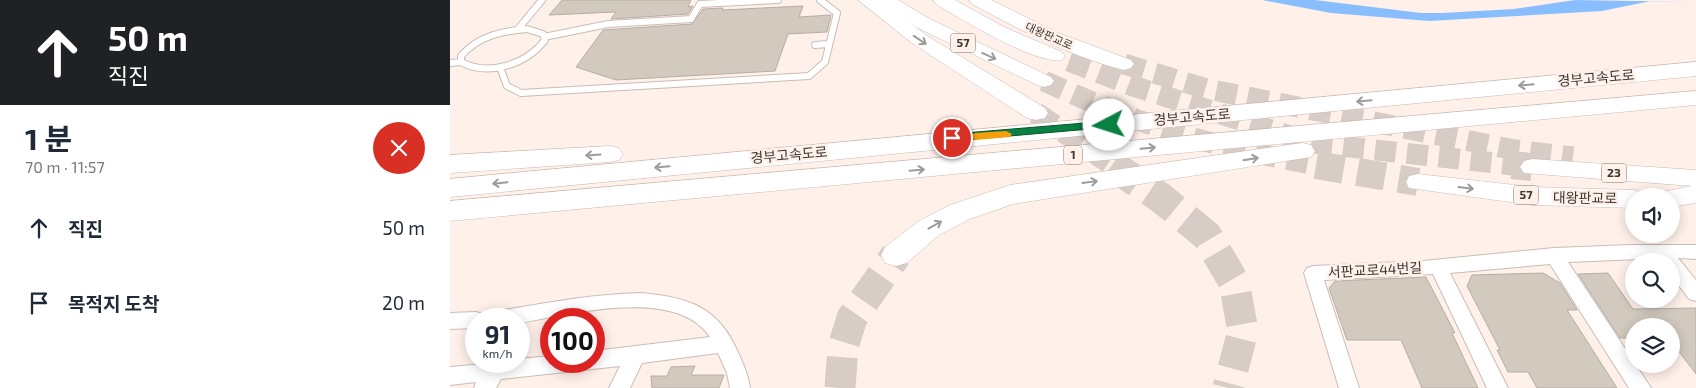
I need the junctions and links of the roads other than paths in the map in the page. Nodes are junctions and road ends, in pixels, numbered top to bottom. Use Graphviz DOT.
graph roads {
  1 [pos="542,0"];
  2 [pos="778,0"];
  3 [pos="820,0"];
  4 [pos="868,0"];
  5 [pos="885,0"];
  6 [pos="942,0"];
  7 [pos="978,0"];
  8 [pos="518,30"];
  9 [pos="544,38"];
  10 [pos="828,44"];
  11 [pos="815,45"];
  12 [pos="1069,61"];
  13 [pos="461,62"];
  14 [pos="450,63"];
  15 [pos="1124,64"];
  16 [pos="500,67"];
  17 [pos="1696,69"];
  18 [pos="1044,81"];
  19 [pos="1685,99"];
  20 [pos="1036,113"];
  21 [pos="991,136"];
  22 [pos="1573,157"];
  23 [pos="450,164"];
  24 [pos="1532,167"];
  25 [pos="1696,168"];
  26 [pos="874,174"];
  27 [pos="1696,178"];
  28 [pos="1418,182"];
  29 [pos="450,188"];
  30 [pos="1696,194"];
  31 [pos="1680,197"];
  32 [pos="1625,198"];
  33 [pos="450,211"];
  34 [pos="450,226"];
  35 [pos="1696,252"];
  36 [pos="1625,253"];
  37 [pos="896,255"];
  38 [pos="1554,255"];
  39 [pos="1680,255"];
  40 [pos="1438,267"];
  41 [pos="1680,273"];
  42 [pos="1696,294"];
  43 [pos="530,314"];
  44 [pos="465,320"];
  45 [pos="450,321"];
  46 [pos="724,344"];
  47 [pos="635,356"];
  48 [pos="605,359"];
  49 [pos="540,370"];
  50 [pos="450,376"];
  51 [pos="489,380"];
  52 [pos="619,388"];
  53 [pos="740,388"];
  54 [pos="1349,388"];
  55 [pos="1498,388"];
  56 [pos="1641,388"];
  1 -- 8 [label="lane"];
  2 -- 9 [label="lane"];
  3 -- 10 [label="lane"];
  4 -- 20 [label="highway, one-way"];
  5 -- 18 [label="main road, 57, one-way"];
  6 -- 12 [label="main road, 대왕판교로"];
  7 -- 15 [label="main road, 대왕판교로"];
  8 -- 9 [label="lane"];
  8 -- 13 [label="lane"];
  9 -- 16 [label="lane"];
  10 -- 11 [label="lane"];
  10 -- 16 [label="lane"];
  13 -- 14 [label="lane"];
  13 -- 16 [label="lane"];
  17 -- 21 [label="highway, 경부고속도로 / 1, one-way"];
  26 -- 19 [label="highway, 경부고속도로 / 1, one-way"];
  37 -- 19 [label="highway, one-way"];
  21 -- 23 [label="highway, one-way"];
  21 -- 29 [label="highway, 경부고속도로 / 1, one-way"];
  22 -- 25 [label="main road"];
  24 -- 27 [label="main road, 대왕판교로 / 23"];
  26 -- 33 [label="highway, 경부고속도로 / 1"];
  26 -- 34 [label="highway"];
  28 -- 32 [label="main road, 대왕판교로 / 57, one-way"];
  30 -- 31 [label="main road"];
  35 -- 39 [label="street, 서판교로44번길"];
  36 -- 38 [label="street, 서판교로44번길"];
  38 -- 40 [label="street, 서판교로44번길"];
  38 -- 56 [label="street"];
  40 -- 54 [label="street, 서판교로44번길"];
  40 -- 55 [label="street, 서판교로44번길"];
  41 -- 42 [label="street"];
  43 -- 46 [label="street"];
  44 -- 45 [label="street"];
  46 -- 47 [label="street"];
  46 -- 53 [label="street"];
  47 -- 48 [label="street"];
  47 -- 52 [label="street"];
  49 -- 51 [label="street"];
  50 -- 51 [label="street"];
}
